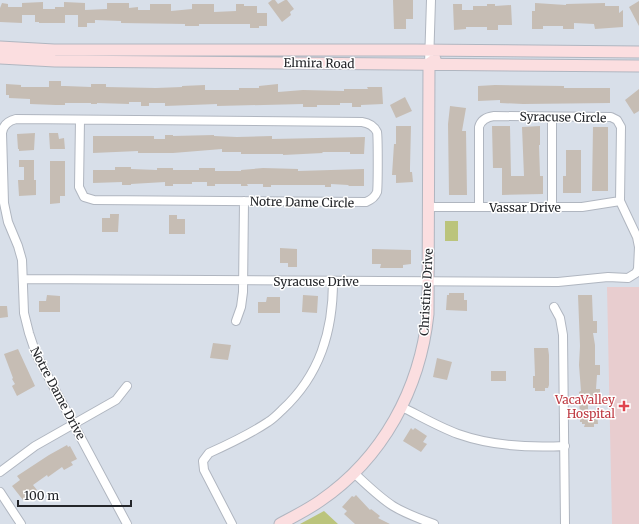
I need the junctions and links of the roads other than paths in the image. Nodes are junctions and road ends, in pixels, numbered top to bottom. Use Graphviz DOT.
graph roads {
  1 [pos="431,0"];
  2 [pos="0,47"];
  3 [pos="430,51"];
  4 [pos="511,51"];
  5 [pos="639,52"];
  6 [pos="0,58"];
  7 [pos="346,64"];
  8 [pos="429,64"];
  9 [pos="639,66"];
  10 [pos="552,117"];
  11 [pos="16,119"];
  12 [pos="80,120"];
  13 [pos="244,201"];
  14 [pos="620,201"];
  15 [pos="429,207"];
  16 [pos="479,207"];
  17 [pos="552,207"];
  18 [pos="608,277"];
  19 [pos="23,279"];
  20 [pos="243,280"];
  21 [pos="333,281"];
  22 [pos="429,282"];
  23 [pos="554,307"];
  24 [pos="236,321"];
  25 [pos="127,386"];
  26 [pos="402,407"];
  27 [pos="74,424"];
  28 [pos="565,446"];
  29 [pos="0,472"];
  30 [pos="354,474"];
  31 [pos="0,492"];
  32 [pos="21,524"];
  33 [pos="127,524"];
  34 [pos="232,524"];
  35 [pos="280,524"];
  36 [pos="434,524"];
  37 [pos="565,524"];
  1 -- 3 [label="street, Christine Drive"];
  2 -- 3 [label="main road, Elmira Road"];
  3 -- 4 [label="main road, Elmira Road"];
  3 -- 7 [label="main road"];
  3 -- 8 [label="street, Christine Drive"];
  4 -- 5 [label="main road, Elmira Road"];
  4 -- 8 [label="main road"];
  6 -- 7 [label="main road, Elmira Road"];
  7 -- 8 [label="main road, Elmira Road"];
  8 -- 9 [label="main road, Elmira Road"];
  8 -- 15 [label="main road, Christine Drive"];
  10 -- 14 [label="street, Syracuse Circle"];
  10 -- 16 [label="street, Syracuse Circle"];
  10 -- 17 [label="street"];
  11 -- 12 [label="street, Notre Dame Circle"];
  11 -- 19 [label="street, Notre Dame Drive"];
  12 -- 13 [label="street, Notre Dame Circle"];
  12 -- 13 [label="street, Notre Dame Circle"];
  13 -- 20 [label="street"];
  14 -- 17 [label="street, Vassar Drive"];
  14 -- 18 [label="street, Syracuse Circle"];
  15 -- 16 [label="street, Vassar Drive"];
  15 -- 22 [label="main road, Christine Drive"];
  16 -- 17 [label="street, Vassar Drive"];
  18 -- 22 [label="street, Syracuse Drive"];
  19 -- 20 [label="street, Syracuse Drive"];
  19 -- 27 [label="street, Notre Dame Drive"];
  20 -- 21 [label="street, Syracuse Drive"];
  20 -- 24 [label="street"];
  21 -- 22 [label="street, Syracuse Drive"];
  21 -- 34 [label="street"];
  22 -- 26 [label="main road, Christine Drive"];
  23 -- 28 [label="street"];
  25 -- 27 [label="street"];
  26 -- 28 [label="street"];
  26 -- 30 [label="main road, Christine Drive"];
  27 -- 29 [label="street"];
  27 -- 33 [label="street, Notre Dame Drive"];
  28 -- 37 [label="street"];
  30 -- 35 [label="main road, Christine Drive"];
  30 -- 36 [label="street"];
  31 -- 32 [label="street"];
}
